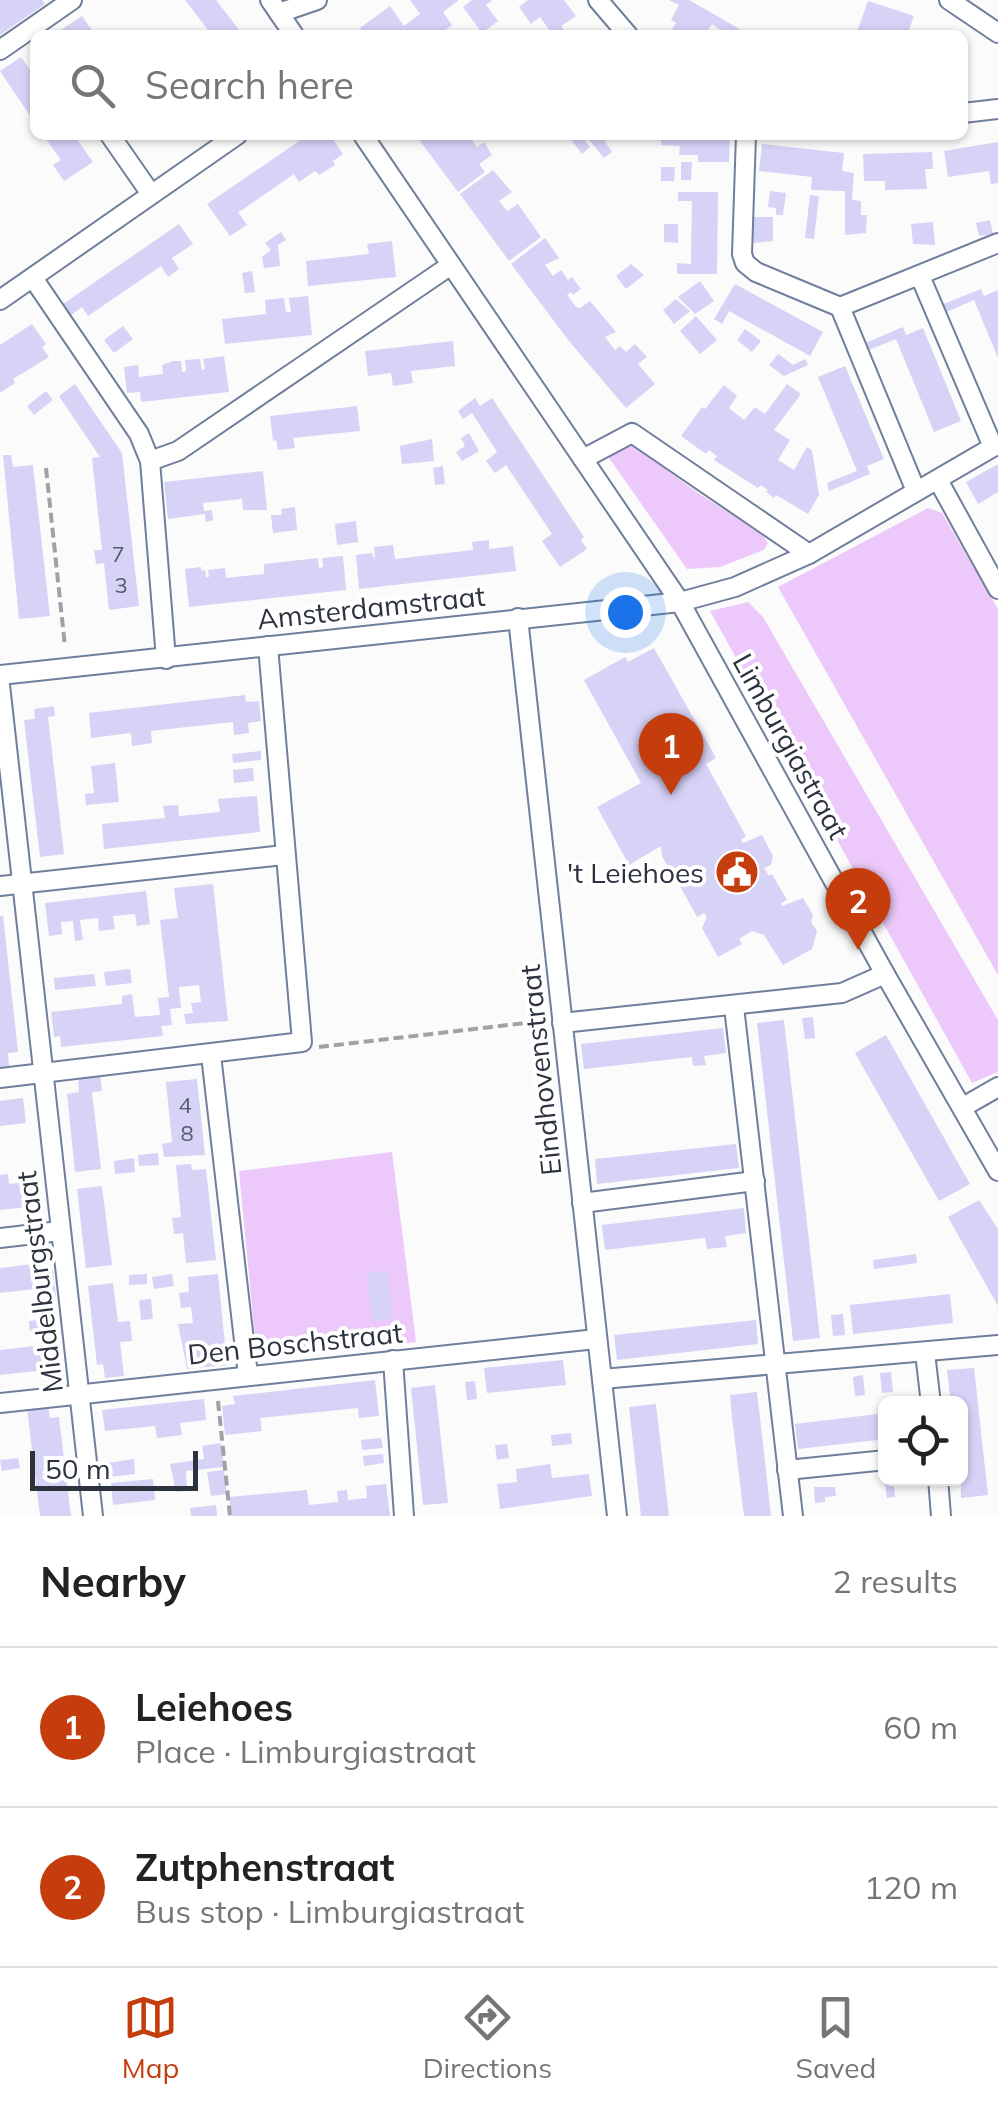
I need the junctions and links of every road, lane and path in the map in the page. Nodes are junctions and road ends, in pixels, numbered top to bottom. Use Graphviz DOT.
graph roads {
  1 [pos="72,0"];
  2 [pos="317,0"];
  3 [pos="598,0"];
  4 [pos="949,0"];
  5 [pos="274,6"];
  6 [pos="37,30"];
  7 [pos="291,30"];
  8 [pos="624,30"];
  9 [pos="998,33"];
  10 [pos="30,34"];
  11 [pos="0,50"];
  12 [pos="998,109"];
  13 [pos="968,112"];
  14 [pos="113,140"];
  15 [pos="230,140"];
  16 [pos="365,140"];
  17 [pos="746,140"];
  18 [pos="150,194"];
  19 [pos="998,242"];
  20 [pos="451,265"];
  21 [pos="920,276"];
  22 [pos="34,278"];
  23 [pos="0,300"];
  24 [pos="840,308"];
  25 [pos="995,445"];
  26 [pos="582,459"];
  27 [pos="150,462"];
  28 [pos="46,468"];
  29 [pos="938,480"];
  30 [pos="916,491"];
  31 [pos="809,554"];
  32 [pos="998,589"];
  33 [pos="680,602"];
  34 [pos="518,618"];
  35 [pos="268,646"];
  36 [pos="166,659"];
  37 [pos="67,668"];
  38 [pos="0,675"];
  39 [pos="0,685"];
  40 [pos="284,854"];
  41 [pos="22,883"];
  42 [pos="0,886"];
  43 [pos="885,974"];
  44 [pos="734,1007"];
  45 [pos="562,1022"];
  46 [pos="302,1042"];
  47 [pos="211,1055"];
  48 [pos="44,1073"];
  49 [pos="0,1078"];
  50 [pos="998,1087"];
  51 [pos="963,1107"];
  52 [pos="998,1171"];
  53 [pos="755,1180"];
  54 [pos="582,1203"];
  55 [pos="60,1232"];
  56 [pos="0,1238"];
  57 [pos="596,1340"];
  58 [pos="998,1345"];
  59 [pos="925,1353"];
  60 [pos="393,1360"];
  61 [pos="774,1364"];
  62 [pos="248,1375"];
  63 [pos="216,1380"];
  64 [pos="602,1380"];
  65 [pos="80,1394"];
  66 [pos="930,1396"];
  67 [pos="0,1404"];
  68 [pos="878,1461"];
  69 [pos="787,1470"];
  70 [pos="939,1486"];
  71 [pos="93,1516"];
  72 [pos="230,1516"];
  73 [pos="404,1516"];
  74 [pos="618,1516"];
  75 [pos="792,1516"];
  76 [pos="942,1516"];
  1 -- 6 [label="street"];
  2 -- 5 [label="street"];
  3 -- 8 [label="street"];
  4 -- 9 [label="street"];
  5 -- 7 [label="street"];
  10 -- 11 [label="street"];
  12 -- 13 [label="street"];
  14 -- 18 [label="street"];
  15 -- 18 [label="street"];
  16 -- 20 [label="street, Limburgiastraat"];
  17 -- 24 [label="street"];
  18 -- 22 [label="street"];
  19 -- 21 [label="street"];
  20 -- 26 [label="street, Limburgiastraat"];
  20 -- 27 [label="street"];
  21 -- 24 [label="street"];
  21 -- 25 [label="street"];
  22 -- 23 [label="street"];
  22 -- 27 [label="street"];
  24 -- 30 [label="street"];
  25 -- 29 [label="street, Amsterdamstraat"];
  26 -- 31 [label="street"];
  26 -- 33 [label="street, Limburgiastraat"];
  27 -- 36 [label="street"];
  28 -- 37 [label="path"];
  29 -- 30 [label="street, Amsterdamstraat"];
  29 -- 32 [label="street"];
  30 -- 31 [label="street, Amsterdamstraat"];
  31 -- 33 [label="street, Amsterdamstraat"];
  33 -- 34 [label="street, Amsterdamstraat"];
  33 -- 43 [label="street, Limburgiastraat"];
  34 -- 35 [label="street, Amsterdamstraat"];
  34 -- 45 [label="street, Eindhovenstraat"];
  35 -- 36 [label="street, Amsterdamstraat"];
  35 -- 40 [label="street"];
  36 -- 37 [label="street, Amsterdamstraat"];
  37 -- 38 [label="street, Amsterdamstraat"];
  39 -- 41 [label="street, Middelburgstraat"];
  40 -- 41 [label="street"];
  40 -- 46 [label="street"];
  41 -- 42 [label="street"];
  41 -- 48 [label="street, Middelburgstraat"];
  43 -- 44 [label="street"];
  43 -- 51 [label="street, Limburgiastraat"];
  44 -- 45 [label="street"];
  44 -- 53 [label="street"];
  45 -- 46 [label="path"];
  45 -- 54 [label="street, Eindhovenstraat"];
  46 -- 47 [label="street"];
  47 -- 48 [label="street"];
  47 -- 62 [label="street"];
  48 -- 49 [label="street"];
  48 -- 55 [label="street, Middelburgstraat"];
  50 -- 51 [label="street"];
  51 -- 52 [label="street, Limburgiastraat"];
  53 -- 54 [label="street"];
  53 -- 61 [label="street"];
  54 -- 57 [label="street, Eindhovenstraat"];
  55 -- 56 [label="street"];
  55 -- 65 [label="street, Middelburgstraat"];
  57 -- 60 [label="street, Den Boschstraat"];
  57 -- 64 [label="street, Eindhovenstraat"];
  58 -- 59 [label="street"];
  59 -- 61 [label="street"];
  59 -- 66 [label="street"];
  60 -- 62 [label="street, Den Boschstraat"];
  60 -- 73 [label="street"];
  61 -- 64 [label="street"];
  61 -- 69 [label="street"];
  62 -- 63 [label="street, Den Boschstraat"];
  63 -- 65 [label="street, Den Boschstraat"];
  63 -- 72 [label="path"];
  64 -- 74 [label="street, Eindhovenstraat"];
  65 -- 67 [label="street, Den Boschstraat"];
  65 -- 71 [label="street, Middelburgstraat"];
  68 -- 69 [label="street"];
  69 -- 75 [label="street"];
  70 -- 76 [label="street"];
}
